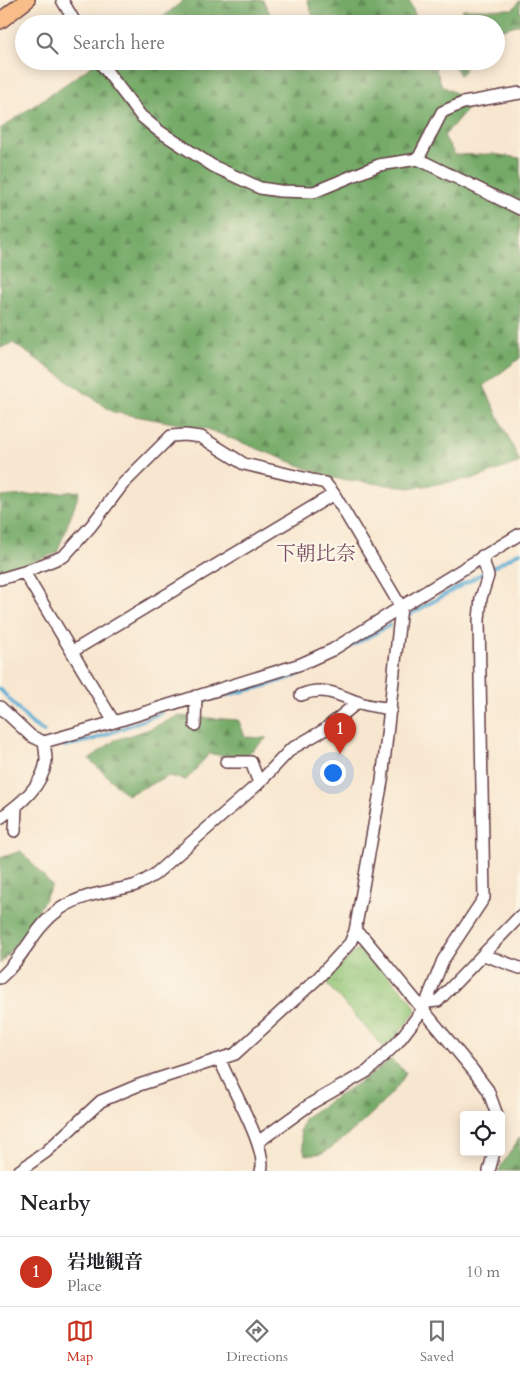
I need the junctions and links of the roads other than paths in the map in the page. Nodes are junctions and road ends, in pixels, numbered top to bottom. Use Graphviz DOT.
graph roads {
  1 [pos="27,0"];
  2 [pos="62,0"];
  3 [pos="71,15"];
  4 [pos="0,21"];
  5 [pos="106,70"];
  6 [pos="520,93"];
  7 [pos="418,159"];
  8 [pos="520,209"];
  9 [pos="334,494"];
  10 [pos="518,541"];
  11 [pos="484,560"];
  12 [pos="24,572"];
  13 [pos="0,579"];
  14 [pos="401,607"];
  15 [pos="73,651"];
  16 [pos="301,695"];
  17 [pos="196,700"];
  18 [pos="358,702"];
  19 [pos="0,707"];
  20 [pos="391,709"];
  21 [pos="114,722"];
  22 [pos="195,725"];
  23 [pos="44,742"];
  24 [pos="226,762"];
  25 [pos="259,783"];
  26 [pos="16,807"];
  27 [pos="0,818"];
  28 [pos="15,831"];
  29 [pos="520,916"];
  30 [pos="355,931"];
  31 [pos="484,955"];
  32 [pos="520,968"];
  33 [pos="0,978"];
  34 [pos="426,1005"];
  35 [pos="220,1060"];
  36 [pos="496,1111"];
  37 [pos="258,1142"];
  38 [pos="493,1156"];
  39 [pos="19,1171"];
  40 [pos="261,1171"];
  41 [pos="489,1171"];
  1 -- 4 [label="main road"];
  2 -- 3 [label="street"];
  5 -- 7 [label="street"];
  6 -- 7 [label="street"];
  7 -- 8 [label="street"];
  9 -- 12 [label="street"];
  9 -- 14 [label="street"];
  9 -- 15 [label="street"];
  10 -- 11 [label="street"];
  11 -- 14 [label="street"];
  11 -- 34 [label="street"];
  12 -- 13 [label="street"];
  12 -- 15 [label="street"];
  14 -- 17 [label="street"];
  14 -- 20 [label="street"];
  15 -- 21 [label="street"];
  16 -- 18 [label="street"];
  17 -- 21 [label="street"];
  17 -- 22 [label="street"];
  18 -- 20 [label="street"];
  18 -- 25 [label="street"];
  19 -- 23 [label="street"];
  20 -- 30 [label="street"];
  21 -- 23 [label="street"];
  23 -- 26 [label="street"];
  24 -- 25 [label="street"];
  25 -- 33 [label="street"];
  26 -- 27 [label="street"];
  26 -- 28 [label="street"];
  29 -- 31 [label="street"];
  30 -- 34 [label="street"];
  30 -- 35 [label="street"];
  31 -- 32 [label="street"];
  31 -- 34 [label="street"];
  34 -- 36 [label="street"];
  34 -- 37 [label="street"];
  35 -- 37 [label="street"];
  35 -- 39 [label="street"];
  37 -- 40 [label="street"];
  38 -- 41 [label="street"];
}
